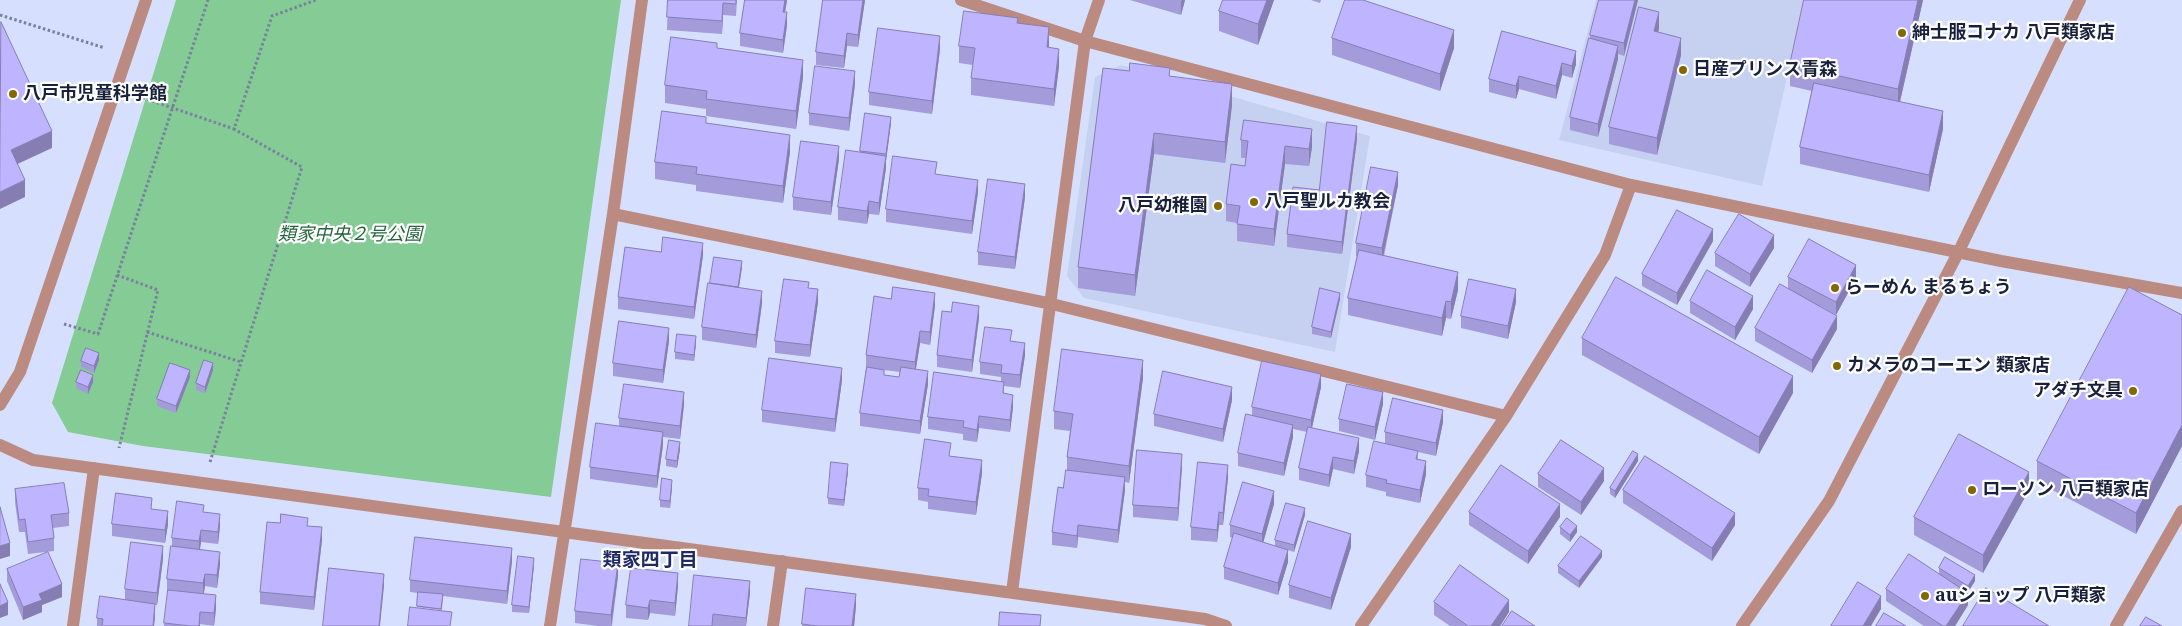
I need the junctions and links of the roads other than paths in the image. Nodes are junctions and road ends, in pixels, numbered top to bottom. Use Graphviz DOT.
graph roads {
  1 [pos="146,0"];
  2 [pos="642,0"];
  3 [pos="961,0"];
  4 [pos="1099,0"];
  5 [pos="2080,0"];
  6 [pos="1085,41"];
  7 [pos="1631,185"];
  8 [pos="613,214"];
  9 [pos="1958,253"];
  10 [pos="2182,293"];
  11 [pos="1052,304"];
  12 [pos="0,405"];
  13 [pos="1506,416"];
  14 [pos="0,445"];
  15 [pos="94,468"];
  16 [pos="2182,512"];
  17 [pos="564,533"];
  18 [pos="782,561"];
  19 [pos="1012,592"];
  20 [pos="73,626"];
  21 [pos="550,626"];
  22 [pos="773,626"];
  23 [pos="1226,626"];
  24 [pos="1361,626"];
  25 [pos="1742,626"];
  26 [pos="2116,626"];
  1 -- 12 [label="street"];
  2 -- 8 [label="street"];
  3 -- 6 [label="street"];
  4 -- 6 [label="street"];
  5 -- 9 [label="street"];
  6 -- 7 [label="street"];
  6 -- 11 [label="street"];
  7 -- 9 [label="street"];
  7 -- 13 [label="street"];
  8 -- 11 [label="street"];
  8 -- 17 [label="street"];
  9 -- 10 [label="street"];
  9 -- 25 [label="street"];
  11 -- 13 [label="street"];
  11 -- 19 [label="street"];
  13 -- 24 [label="street"];
  14 -- 15 [label="street"];
  15 -- 17 [label="street"];
  15 -- 20 [label="street"];
  16 -- 26 [label="street"];
  17 -- 18 [label="street"];
  17 -- 21 [label="street"];
  18 -- 19 [label="street"];
  18 -- 22 [label="street"];
  19 -- 23 [label="street"];
}
